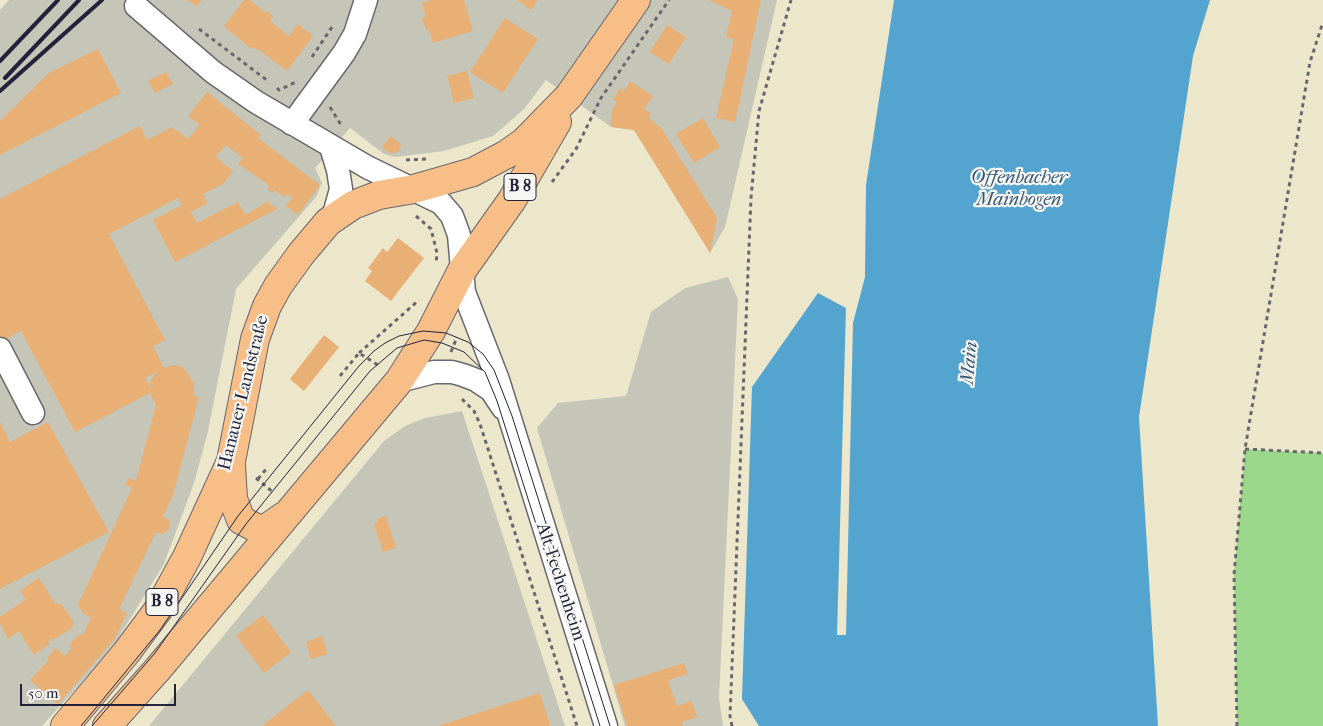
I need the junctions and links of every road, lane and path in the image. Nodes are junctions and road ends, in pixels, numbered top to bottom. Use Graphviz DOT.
graph roads {
  1 [pos="366,0"];
  2 [pos="636,0"];
  3 [pos="669,0"];
  4 [pos="791,0"];
  5 [pos="136,6"];
  6 [pos="336,19"];
  7 [pos="1323,22"];
  8 [pos="192,24"];
  9 [pos="309,62"];
  10 [pos="301,75"];
  11 [pos="297,82"];
  12 [pos="278,90"];
  13 [pos="569,96"];
  14 [pos="292,124"];
  15 [pos="331,148"];
  16 [pos="547,188"];
  17 [pos="412,202"];
  18 [pos="328,222"];
  19 [pos="449,269"];
  20 [pos="470,311"];
  21 [pos="0,349"];
  22 [pos="443,372"];
  23 [pos="391,375"];
  24 [pos="340,376"];
  25 [pos="461,398"];
  26 [pos="33,413"];
  27 [pos="515,439"];
  28 [pos="1245,448"];
  29 [pos="1323,453"];
  30 [pos="231,461"];
  31 [pos="266,468"];
  32 [pos="258,479"];
  33 [pos="290,510"];
  34 [pos="65,726"];
  35 [pos="107,726"];
  36 [pos="577,726"];
  37 [pos="606,726"];
  38 [pos="732,726"];
  39 [pos="1237,726"];
  1 -- 14 [label="street"];
  2 -- 13 [label="main road, Hanauer Landstraße / B 8"];
  3 -- 16 [label="path"];
  4 -- 38 [label="path"];
  5 -- 14 [label="street, Alt-Fechenheim"];
  6 -- 9 [label="path"];
  7 -- 28 [label="path"];
  8 -- 12 [label="path"];
  10 -- 11 [label="path"];
  13 -- 17 [label="main road, Hanauer Landstraße / B 8"];
  13 -- 19 [label="main road, Hanauer Landstraße / B 8"];
  14 -- 15 [label="street, Alt-Fechenheim"];
  15 -- 17 [label="street, Alt-Fechenheim"];
  15 -- 18 [label="street"];
  17 -- 18 [label="main road, Hanauer Landstraße / B 8"];
  17 -- 19 [label="path"];
  17 -- 19 [label="street, Alt-Fechenheim"];
  18 -- 30 [label="main road, Hanauer Landstraße / B 8"];
  19 -- 20 [label="street, Alt-Fechenheim"];
  19 -- 23 [label="main road, Hanauer Landstraße / B 8"];
  20 -- 22 [label="path"];
  20 -- 27 [label="street, Alt-Fechenheim"];
  21 -- 26 [label="street"];
  22 -- 23 [label="street, Alt-Fechenheim"];
  22 -- 27 [label="street, Alt-Fechenheim"];
  23 -- 24 [label="path"];
  23 -- 33 [label="main road, Hanauer Landstraße / B 8"];
  25 -- 36 [label="path"];
  27 -- 37 [label="street, Alt-Fechenheim"];
  28 -- 29 [label="path"];
  28 -- 39 [label="path"];
  30 -- 32 [label="path"];
  30 -- 33 [label="main road"];
  30 -- 34 [label="main road, Hanauer Landstraße / B 8"];
  31 -- 32 [label="path"];
  32 -- 33 [label="path"];
  33 -- 35 [label="main road, Hanauer Landstraße / B 8"];
}
